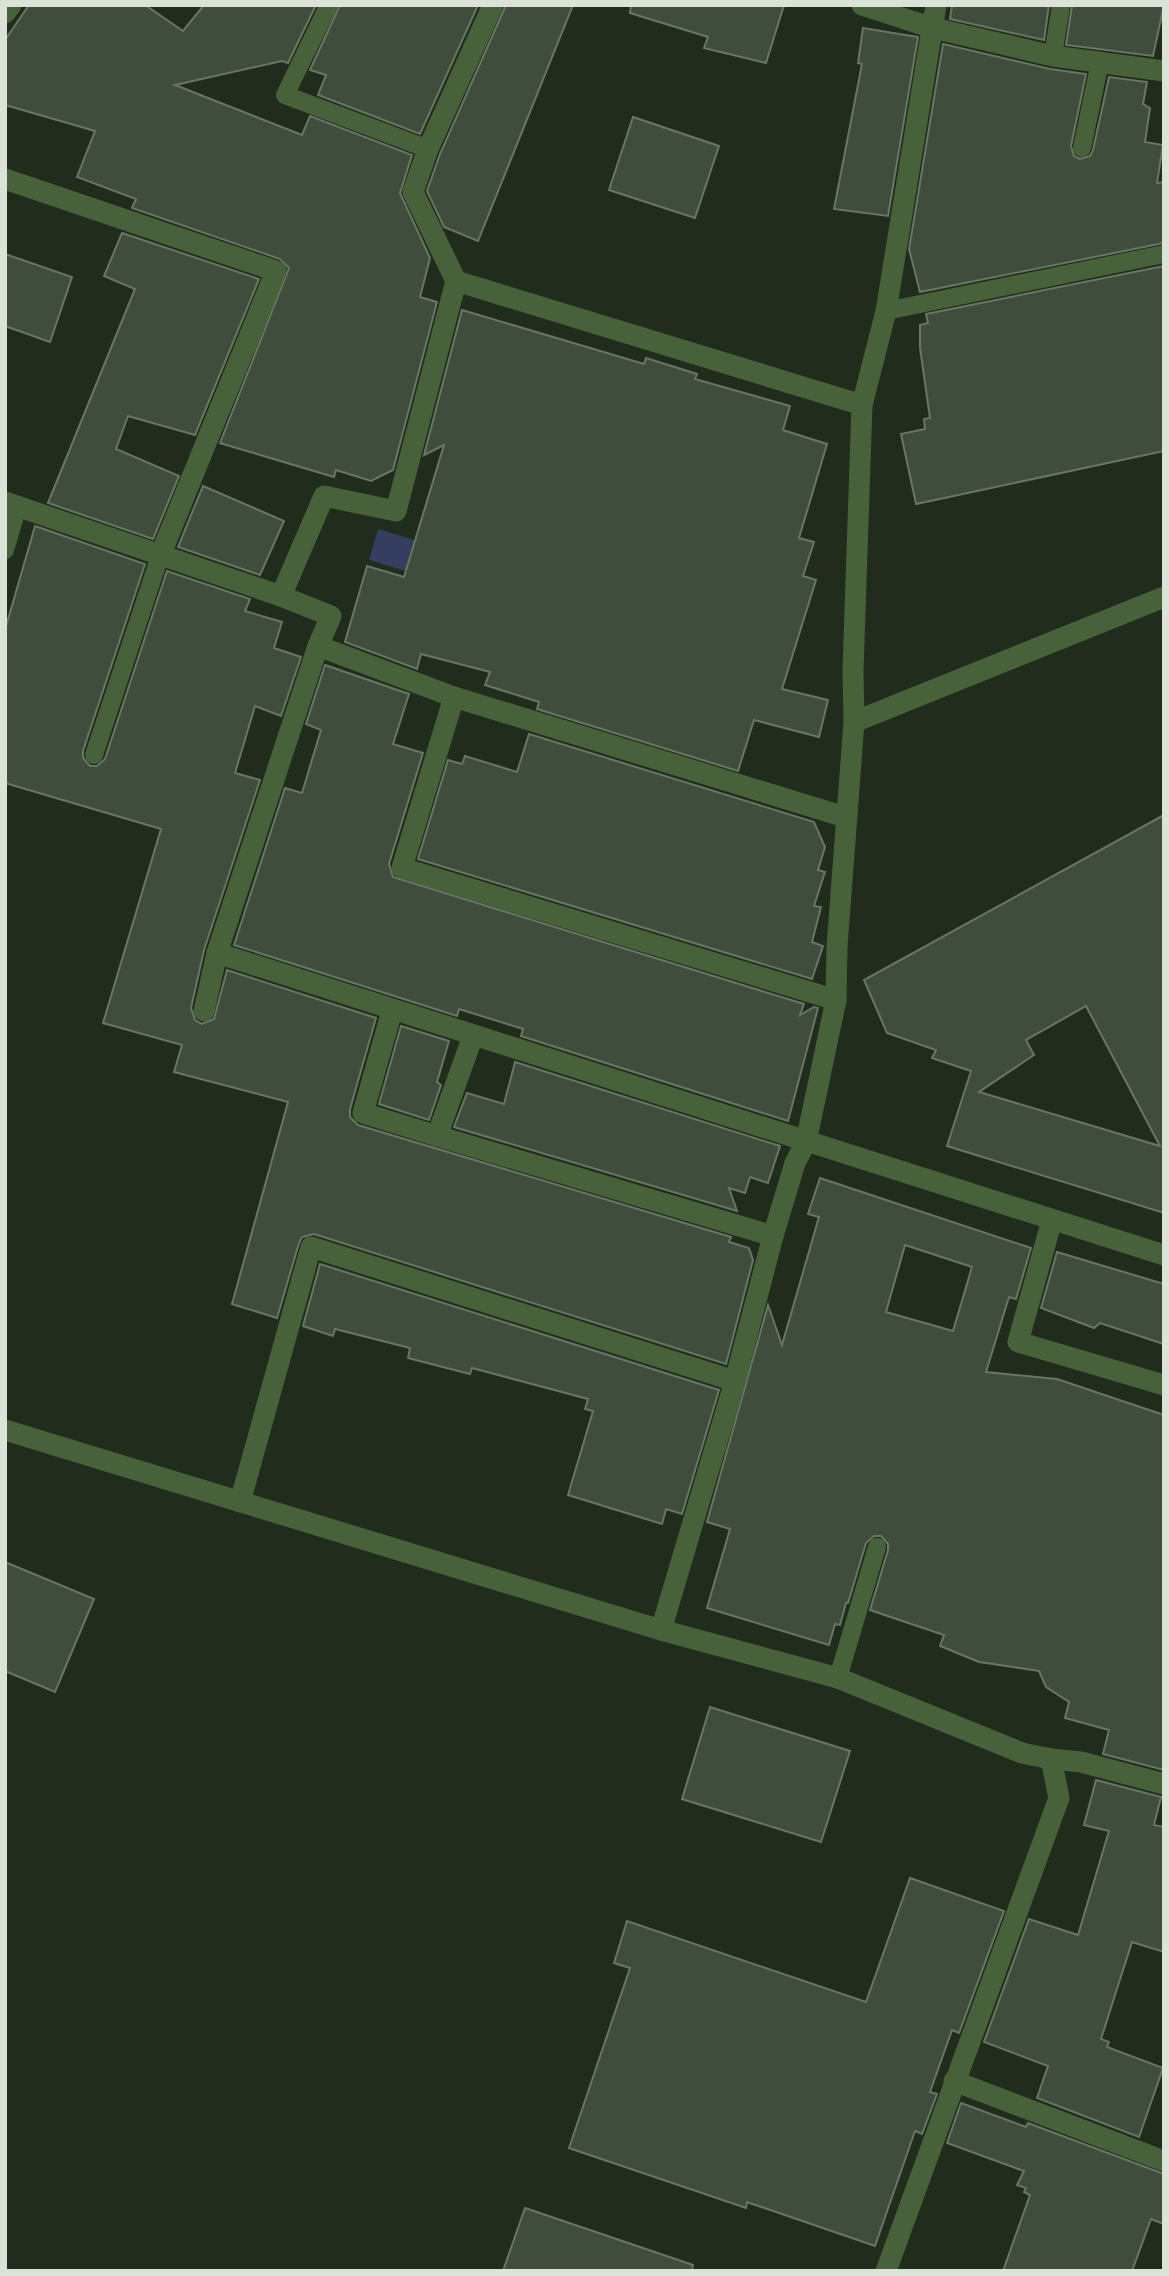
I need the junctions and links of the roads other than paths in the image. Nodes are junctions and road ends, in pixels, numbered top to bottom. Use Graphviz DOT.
graph roads {
  1 [pos="10,5"];
  2 [pos="329,5"];
  3 [pos="493,5"];
  4 [pos="862,5"];
  5 [pos="936,5"];
  6 [pos="1061,5"];
  7 [pos="5,13"];
  8 [pos="933,27"];
  9 [pos="1053,56"];
  10 [pos="1100,62"];
  11 [pos="1164,71"];
  12 [pos="1082,148"];
  13 [pos="428,149"];
  14 [pos="5,179"];
  15 [pos="1164,254"];
  16 [pos="456,281"];
  17 [pos="886,311"];
  18 [pos="862,405"];
  19 [pos="12,504"];
  20 [pos="5,550"];
  21 [pos="160,556"];
  22 [pos="281,596"];
  23 [pos="1164,597"];
  24 [pos="318,646"];
  25 [pos="454,697"];
  26 [pos="854,722"];
  27 [pos="94,755"];
  28 [pos="845,817"];
  29 [pos="216,953"];
  30 [pos="836,1000"];
  31 [pos="204,1011"];
  32 [pos="392,1011"];
  33 [pos="473,1036"];
  34 [pos="437,1136"];
  35 [pos="806,1142"];
  36 [pos="1052,1220"];
  37 [pos="773,1236"];
  38 [pos="1164,1255"];
  39 [pos="735,1381"];
  40 [pos="1164,1385"];
  41 [pos="5,1430"];
  42 [pos="240,1502"];
  43 [pos="877,1547"];
  44 [pos="661,1630"];
  45 [pos="838,1678"];
  46 [pos="1051,1759"];
  47 [pos="1164,1784"];
  48 [pos="954,2081"];
  49 [pos="1164,2161"];
  50 [pos="886,2271"];
  1 -- 7 [label="street"];
  2 -- 13 [label="lane"];
  3 -- 13 [label="street"];
  4 -- 8 [label="street"];
  5 -- 8 [label="street"];
  6 -- 9 [label="lane"];
  8 -- 9 [label="street"];
  8 -- 17 [label="street"];
  9 -- 10 [label="street"];
  10 -- 11 [label="street"];
  10 -- 12 [label="lane"];
  13 -- 16 [label="street"];
  14 -- 21 [label="street"];
  15 -- 17 [label="lane"];
  16 -- 18 [label="street"];
  16 -- 22 [label="street"];
  17 -- 18 [label="street"];
  18 -- 26 [label="street"];
  19 -- 20 [label="lane"];
  19 -- 21 [label="street"];
  21 -- 22 [label="street"];
  21 -- 27 [label="lane"];
  22 -- 24 [label="street"];
  23 -- 26 [label="street"];
  24 -- 25 [label="street"];
  24 -- 29 [label="street"];
  25 -- 28 [label="street"];
  25 -- 30 [label="street"];
  26 -- 28 [label="street"];
  28 -- 30 [label="street"];
  29 -- 31 [label="street"];
  29 -- 32 [label="street"];
  30 -- 35 [label="street"];
  32 -- 33 [label="street"];
  32 -- 34 [label="street"];
  33 -- 34 [label="street"];
  33 -- 35 [label="street"];
  34 -- 37 [label="street"];
  35 -- 36 [label="street"];
  35 -- 37 [label="street"];
  36 -- 38 [label="street"];
  36 -- 40 [label="street"];
  37 -- 39 [label="street"];
  39 -- 42 [label="street"];
  39 -- 44 [label="street"];
  41 -- 42 [label="street"];
  42 -- 44 [label="street"];
  43 -- 45 [label="lane"];
  44 -- 45 [label="street"];
  45 -- 46 [label="street"];
  46 -- 47 [label="street"];
  46 -- 48 [label="street"];
  48 -- 49 [label="street"];
  48 -- 50 [label="street"];
}
